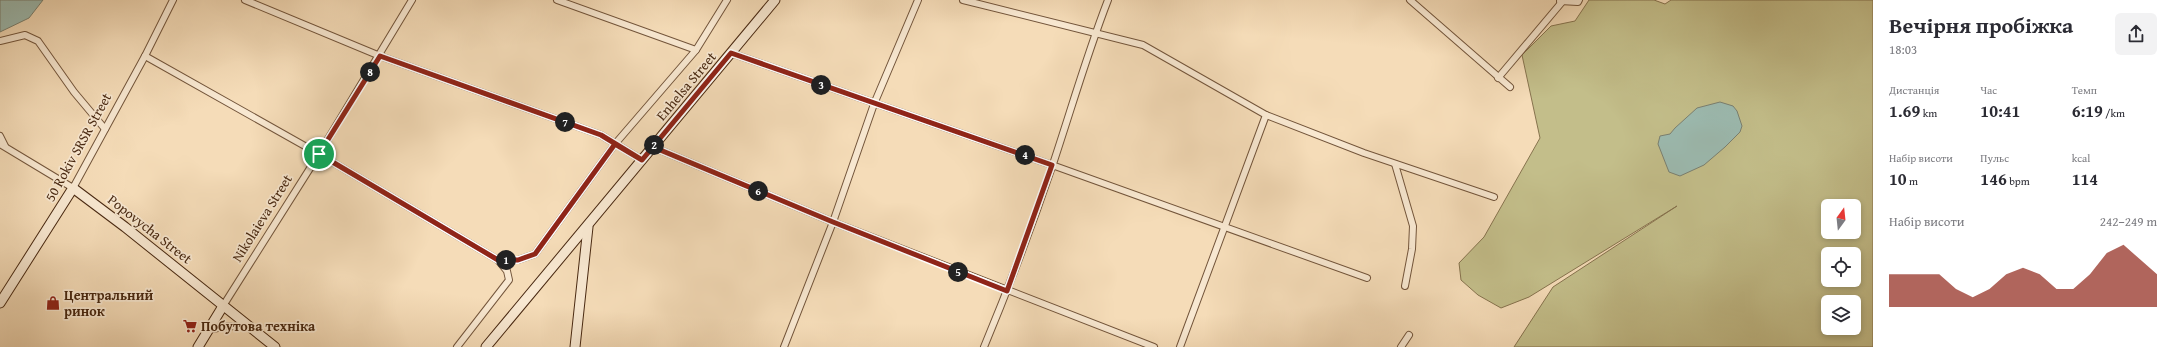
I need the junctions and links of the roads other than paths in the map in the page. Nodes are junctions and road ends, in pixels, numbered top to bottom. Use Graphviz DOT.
graph roads {
  1 [pos="173,0"];
  2 [pos="245,0"];
  3 [pos="412,0"];
  4 [pos="558,0"];
  5 [pos="727,0"];
  6 [pos="775,0"];
  7 [pos="918,0"];
  8 [pos="963,0"];
  9 [pos="1108,0"];
  10 [pos="1410,0"];
  11 [pos="1579,0"];
  12 [pos="1560,1"];
  13 [pos="1095,33"];
  14 [pos="0,42"];
  15 [pos="696,50"];
  16 [pos="731,53"];
  17 [pos="144,56"];
  18 [pos="380,56"];
  19 [pos="1498,78"];
  20 [pos="1510,87"];
  21 [pos="874,104"];
  22 [pos="1266,115"];
  23 [pos="105,129"];
  24 [pos="0,136"];
  25 [pos="615,144"];
  26 [pos="2,145"];
  27 [pos="653,147"];
  28 [pos="319,154"];
  29 [pos="642,160"];
  30 [pos="1395,164"];
  31 [pos="1052,165"];
  32 [pos="73,188"];
  33 [pos="1494,198"];
  34 [pos="833,222"];
  35 [pos="588,227"];
  36 [pos="1225,228"];
  37 [pos="498,260"];
  38 [pos="1366,278"];
  39 [pos="1405,286"];
  40 [pos="1007,291"];
  41 [pos="0,303"];
  42 [pos="223,306"];
  43 [pos="250,327"];
  44 [pos="208,330"];
  45 [pos="1409,335"];
  46 [pos="198,347"];
  47 [pos="275,347"];
  48 [pos="457,347"];
  49 [pos="486,347"];
  50 [pos="575,347"];
  51 [pos="784,347"];
  52 [pos="984,347"];
  53 [pos="1154,347"];
  54 [pos="1180,347"];
  55 [pos="1401,347"];
  1 -- 17 [label="street, 50 Rokiv SRSR Street"];
  2 -- 18 [label="street"];
  3 -- 18 [label="street, Nikolaieva Street"];
  4 -- 15 [label="street"];
  5 -- 15 [label="street"];
  6 -- 16 [label="street, Enhelsa Street"];
  7 -- 21 [label="street"];
  8 -- 13 [label="street"];
  9 -- 13 [label="street"];
  10 -- 19 [label="street"];
  11 -- 12 [label="street"];
  12 -- 19 [label="street"];
  13 -- 22 [label="street"];
  13 -- 31 [label="street"];
  14 -- 23 [label="street"];
  15 -- 25 [label="street"];
  16 -- 21 [label="street"];
  16 -- 27 [label="street, Enhelsa Street"];
  17 -- 23 [label="street, 50 Rokiv SRSR Street"];
  17 -- 28 [label="street"];
  18 -- 25 [label="street"];
  18 -- 28 [label="street, Nikolaieva Street"];
  19 -- 20 [label="street"];
  21 -- 31 [label="street"];
  21 -- 34 [label="street"];
  22 -- 30 [label="street"];
  22 -- 36 [label="street"];
  23 -- 32 [label="street, 50 Rokiv SRSR Street"];
  24 -- 26 [label="street"];
  25 -- 29 [label="street"];
  25 -- 37 [label="street"];
  26 -- 32 [label="street, Popovycha Street"];
  27 -- 29 [label="street, Enhelsa Street"];
  27 -- 34 [label="street"];
  28 -- 37 [label="street"];
  28 -- 42 [label="street, Nikolaieva Street"];
  29 -- 35 [label="street, Enhelsa Street"];
  30 -- 33 [label="street"];
  30 -- 39 [label="street"];
  31 -- 36 [label="street"];
  31 -- 40 [label="street"];
  32 -- 41 [label="street, 50 Rokiv SRSR Street"];
  32 -- 42 [label="street, Popovycha Street"];
  34 -- 40 [label="street"];
  34 -- 51 [label="street"];
  35 -- 49 [label="street, Enhelsa Street"];
  35 -- 50 [label="street"];
  36 -- 38 [label="street"];
  36 -- 54 [label="street"];
  37 -- 48 [label="street"];
  40 -- 52 [label="street"];
  40 -- 53 [label="street"];
  42 -- 43 [label="street, Popovycha Street"];
  42 -- 44 [label="street, Nikolaieva Street"];
  43 -- 44 [label="street"];
  43 -- 47 [label="street, Popovycha Street"];
  44 -- 46 [label="street, Nikolaieva Street"];
  45 -- 55 [label="street"];
}
